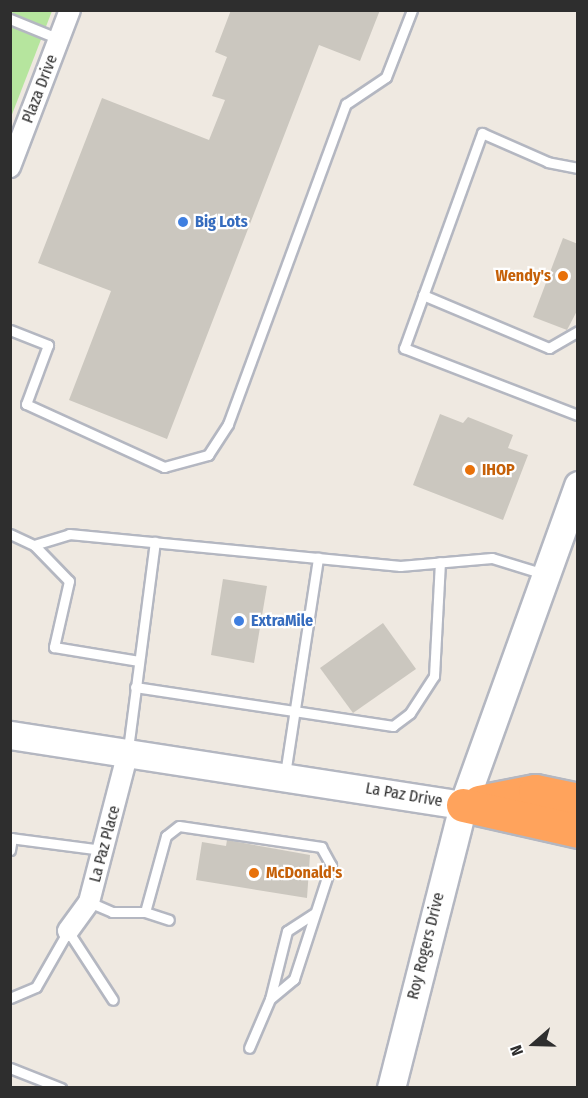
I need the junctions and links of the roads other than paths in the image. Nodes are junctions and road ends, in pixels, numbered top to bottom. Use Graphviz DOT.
graph roads {
  1 [pos="70,10"];
  2 [pos="412,10"];
  3 [pos="10,19"];
  4 [pos="59,39"];
  5 [pos="10,167"];
  6 [pos="578,168"];
  7 [pos="423,294"];
  8 [pos="10,330"];
  9 [pos="578,331"];
  10 [pos="578,415"];
  11 [pos="578,485"];
  12 [pos="10,534"];
  13 [pos="155,542"];
  14 [pos="34,544"];
  15 [pos="318,558"];
  16 [pos="440,562"];
  17 [pos="544,574"];
  18 [pos="138,661"];
  19 [pos="135,687"];
  20 [pos="294,710"];
  21 [pos="10,735"];
  22 [pos="128,752"];
  23 [pos="285,774"];
  24 [pos="578,800"];
  25 [pos="463,805"];
  26 [pos="578,831"];
  27 [pos="11,838"];
  28 [pos="10,850"];
  29 [pos="105,850"];
  30 [pos="89,902"];
  31 [pos="145,912"];
  32 [pos="315,913"];
  33 [pos="169,920"];
  34 [pos="68,931"];
  35 [pos="10,998"];
  36 [pos="270,999"];
  37 [pos="113,1000"];
  38 [pos="249,1048"];
  39 [pos="10,1068"];
  40 [pos="61,1088"];
  41 [pos="391,1088"];
  1 -- 4 [label="street, Plaza Drive"];
  2 -- 8 [label="lane"];
  3 -- 4 [label="lane"];
  4 -- 5 [label="street, Plaza Drive"];
  6 -- 7 [label="lane"];
  7 -- 9 [label="lane"];
  7 -- 10 [label="lane"];
  11 -- 17 [label="main road, La Paz Drive"];
  12 -- 14 [label="lane"];
  13 -- 14 [label="lane"];
  13 -- 15 [label="lane"];
  13 -- 18 [label="lane"];
  14 -- 18 [label="lane"];
  15 -- 16 [label="lane"];
  15 -- 20 [label="lane"];
  16 -- 17 [label="lane"];
  16 -- 20 [label="lane"];
  17 -- 25 [label="main road, La Paz Drive"];
  18 -- 19 [label="lane"];
  19 -- 20 [label="lane"];
  19 -- 22 [label="lane"];
  20 -- 23 [label="lane"];
  21 -- 22 [label="main road, La Paz Drive"];
  22 -- 23 [label="main road, La Paz Drive"];
  22 -- 29 [label="street, La Paz Place"];
  23 -- 25 [label="main road, La Paz Drive"];
  24 -- 25 [label="highway"];
  25 -- 26 [label="highway"];
  25 -- 41 [label="main road, Roy Rogers Drive"];
  27 -- 28 [label="lane"];
  27 -- 29 [label="lane"];
  29 -- 30 [label="street, La Paz Place"];
  30 -- 31 [label="lane"];
  30 -- 34 [label="street, La Paz Place"];
  31 -- 32 [label="lane"];
  31 -- 33 [label="lane"];
  32 -- 36 [label="lane"];
  32 -- 36 [label="lane"];
  34 -- 35 [label="lane"];
  34 -- 37 [label="lane"];
  36 -- 38 [label="lane"];
  39 -- 40 [label="lane"];
}
